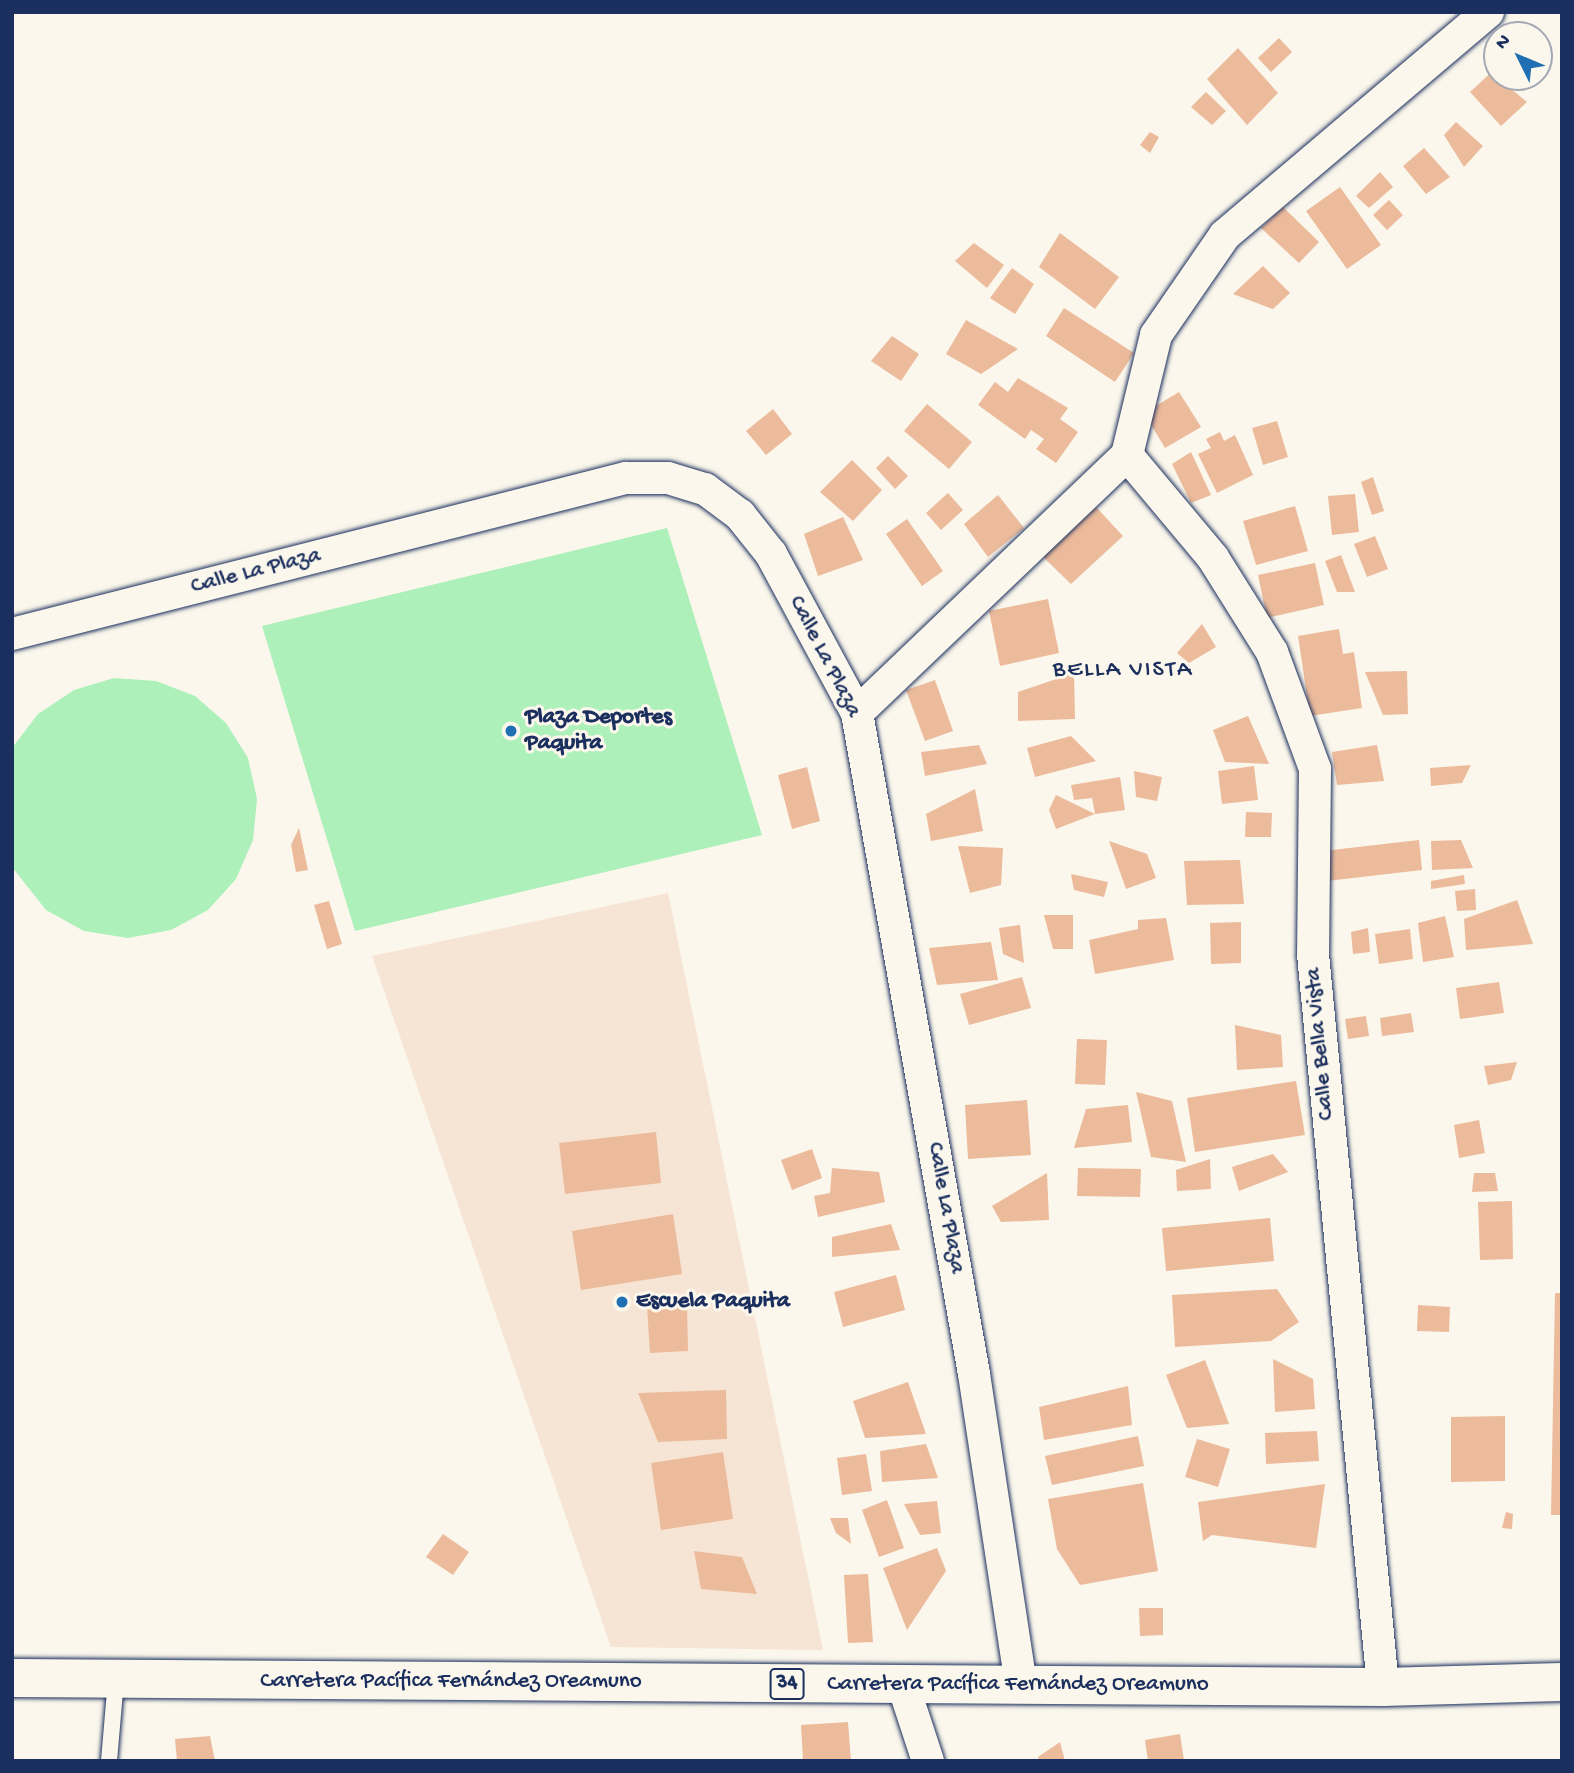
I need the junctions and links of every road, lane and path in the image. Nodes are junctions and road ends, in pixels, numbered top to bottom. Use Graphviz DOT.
graph roads {
  1 [pos="1488,12"];
  2 [pos="1127,455"];
  3 [pos="12,634"];
  4 [pos="857,713"];
  5 [pos="12,1678"];
  6 [pos="116,1680"];
  7 [pos="1562,1682"];
  8 [pos="1021,1684"];
  9 [pos="903,1685"];
  10 [pos="1383,1687"];
  11 [pos="110,1761"];
  12 [pos="928,1761"];
  1 -- 2 [label="street"];
  2 -- 4 [label="street"];
  2 -- 10 [label="street, Calle Bella Vista"];
  3 -- 4 [label="street, Calle La Plaza"];
  4 -- 8 [label="street, Calle La Plaza"];
  5 -- 6 [label="highway, Carretera Pacífica Fernández Oreamuno / 34"];
  6 -- 9 [label="highway, Carretera Pacífica Fernández Oreamuno / 34"];
  6 -- 11 [label="lane"];
  7 -- 10 [label="highway, Carretera Pacífica Fernández Oreamuno / 34"];
  8 -- 9 [label="highway, Carretera Pacífica Fernández Oreamuno / 34"];
  8 -- 10 [label="highway, Carretera Pacífica Fernández Oreamuno / 34"];
  9 -- 12 [label="street"];
}
